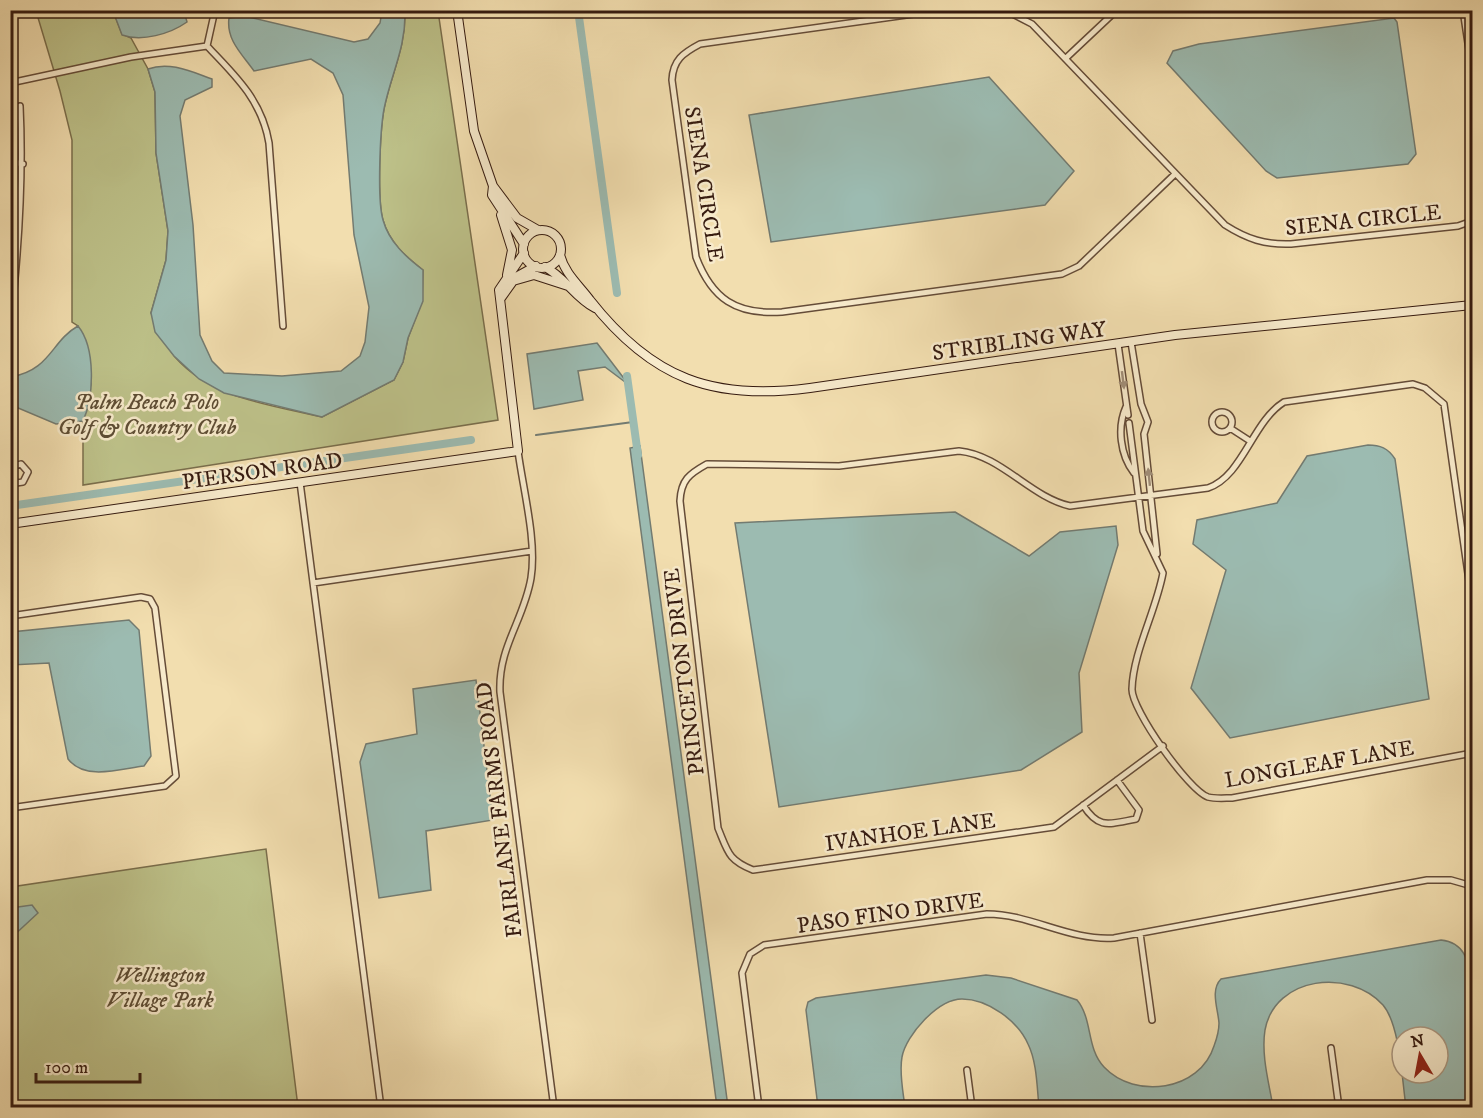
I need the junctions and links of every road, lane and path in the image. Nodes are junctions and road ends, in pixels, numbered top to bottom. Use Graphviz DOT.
graph roads {
  1 [pos="215,10"];
  2 [pos="457,10"];
  3 [pos="942,10"];
  4 [pos="1005,10"];
  5 [pos="1117,10"];
  6 [pos="1463,10"];
  7 [pos="207,46"];
  8 [pos="1066,58"];
  9 [pos="1473,70"];
  10 [pos="10,83"];
  11 [pos="20,106"];
  12 [pos="10,162"];
  13 [pos="23,164"];
  14 [pos="1175,174"];
  15 [pos="493,186"];
  16 [pos="495,200"];
  17 [pos="1473,221"];
  18 [pos="538,230"];
  19 [pos="524,244"];
  20 [pos="524,253"];
  21 [pos="560,255"];
  22 [pos="13,265"];
  23 [pos="536,266"];
  24 [pos="545,267"];
  25 [pos="509,279"];
  26 [pos="571,288"];
  27 [pos="10,296"];
  28 [pos="1473,305"];
  29 [pos="597,309"];
  30 [pos="283,326"];
  31 [pos="1131,342"];
  32 [pos="1118,344"];
  33 [pos="1126,406"];
  34 [pos="1128,416"];
  35 [pos="1129,423"];
  36 [pos="1230,428"];
  37 [pos="1145,430"];
  38 [pos="1121,433"];
  39 [pos="1130,433"];
  40 [pos="1250,441"];
  41 [pos="518,451"];
  42 [pos="10,467"];
  43 [pos="1135,475"];
  44 [pos="11,481"];
  45 [pos="300,482"];
  46 [pos="1151,496"];
  47 [pos="1137,498"];
  48 [pos="10,524"];
  49 [pos="532,551"];
  50 [pos="1157,555"];
  51 [pos="313,583"];
  52 [pos="1473,602"];
  53 [pos="10,616"];
  54 [pos="1162,746"];
  55 [pos="1470,752"];
  56 [pos="1116,780"];
  57 [pos="1083,805"];
  58 [pos="10,808"];
  59 [pos="735,863"];
  60 [pos="1473,886"];
  61 [pos="1140,933"];
  62 [pos="1152,1020"];
  63 [pos="1331,1048"];
  64 [pos="967,1070"];
  65 [pos="381,1107"];
  66 [pos="554,1107"];
  67 [pos="759,1107"];
  68 [pos="972,1107"];
  69 [pos="1339,1107"];
  1 -- 7 [label="street"];
  2 -- 15 [label="street"];
  3 -- 14 [label="street, SIENA CIRCLE"];
  4 -- 8 [label="street, SIENA CIRCLE"];
  5 -- 8 [label="street"];
  6 -- 9 [label="street"];
  7 -- 10 [label="street"];
  7 -- 30 [label="street"];
  8 -- 14 [label="street, SIENA CIRCLE"];
  11 -- 13 [label="street"];
  12 -- 13 [label="street"];
  13 -- 22 [label="street"];
  14 -- 17 [label="street, SIENA CIRCLE"];
  15 -- 16 [label="street"];
  15 -- 18 [label="street"];
  16 -- 19 [label="street"];
  16 -- 25 [label="street"];
  18 -- 19 [label="street"];
  18 -- 21 [label="street"];
  19 -- 20 [label="street"];
  20 -- 23 [label="street"];
  20 -- 25 [label="street, FAIRLANE FARMS ROAD"];
  21 -- 24 [label="street"];
  21 -- 29 [label="street, STRIBLING WAY"];
  22 -- 27 [label="street"];
  23 -- 24 [label="street"];
  23 -- 25 [label="street, FAIRLANE FARMS ROAD"];
  24 -- 26 [label="street, STRIBLING WAY"];
  25 -- 26 [label="street"];
  25 -- 41 [label="street, FAIRLANE FARMS ROAD"];
  26 -- 29 [label="street, STRIBLING WAY"];
  28 -- 31 [label="street, STRIBLING WAY"];
  29 -- 32 [label="street, STRIBLING WAY"];
  31 -- 32 [label="street, STRIBLING WAY"];
  31 -- 37 [label="street, LONGLEAF LANE"];
  32 -- 33 [label="street, one-way"];
  33 -- 34 [label="street"];
  33 -- 38 [label="street"];
  35 -- 39 [label="street"];
  36 -- 40 [label="street"];
  37 -- 39 [label="street"];
  46 -- 37 [label="street, LONGLEAF LANE, one-way"];
  38 -- 39 [label="street"];
  38 -- 43 [label="street"];
  39 -- 43 [label="street"];
  40 -- 46 [label="street"];
  40 -- 52 [label="street"];
  41 -- 45 [label="street, PIERSON ROAD"];
  41 -- 49 [label="street, FAIRLANE FARMS ROAD"];
  42 -- 44 [label="street"];
  43 -- 47 [label="street"];
  45 -- 48 [label="street, PIERSON ROAD"];
  45 -- 51 [label="street"];
  46 -- 47 [label="street"];
  46 -- 50 [label="street, LONGLEAF LANE"];
  47 -- 50 [label="street"];
  47 -- 59 [label="street, PRINCETON DRIVE"];
  49 -- 51 [label="street"];
  49 -- 66 [label="street, FAIRLANE FARMS ROAD"];
  50 -- 54 [label="street, LONGLEAF LANE"];
  51 -- 65 [label="street"];
  53 -- 58 [label="street"];
  54 -- 55 [label="street, LONGLEAF LANE"];
  54 -- 56 [label="street, IVANHOE LANE"];
  56 -- 57 [label="street, IVANHOE LANE"];
  56 -- 57 [label="street"];
  57 -- 59 [label="street, IVANHOE LANE"];
  60 -- 61 [label="street, PASO FINO DRIVE"];
  61 -- 62 [label="street"];
  61 -- 67 [label="street, PASO FINO DRIVE"];
  63 -- 69 [label="street"];
  64 -- 68 [label="street"];
}
